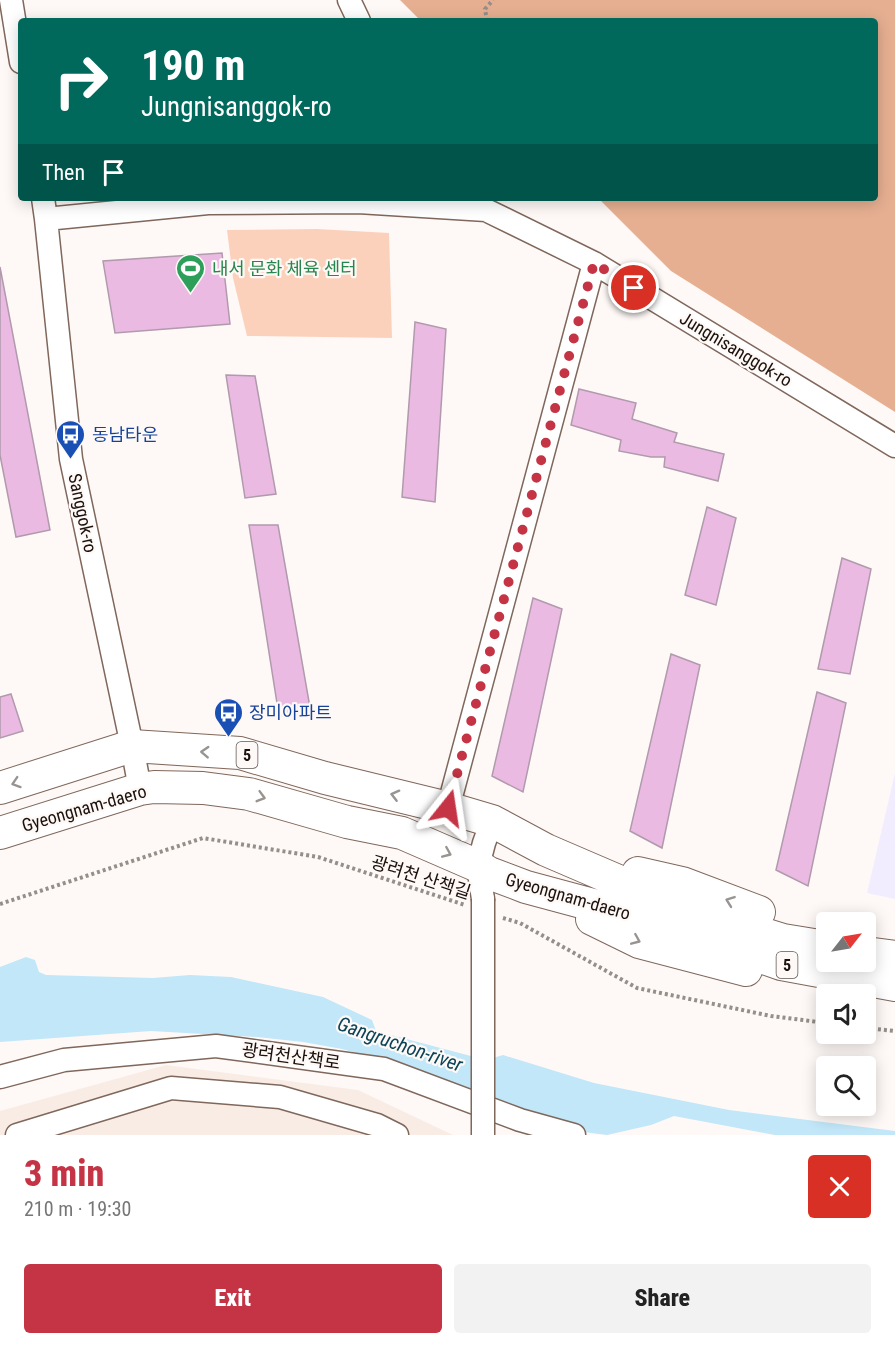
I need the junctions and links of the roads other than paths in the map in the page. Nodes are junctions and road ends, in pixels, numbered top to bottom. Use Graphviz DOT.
graph roads {
  1 [pos="11,0"];
  2 [pos="349,0"];
  3 [pos="358,18"];
  4 [pos="18,43"];
  5 [pos="483,204"];
  6 [pos="45,208"];
  7 [pos="594,263"];
  8 [pos="895,446"];
  9 [pos="132,746"];
  10 [pos="0,788"];
  11 [pos="140,789"];
  12 [pos="448,808"];
  13 [pos="492,821"];
  14 [pos="0,833"];
  15 [pos="546,850"];
  16 [pos="478,866"];
  17 [pos="526,887"];
  18 [pos="685,920"];
  19 [pos="816,927"];
  20 [pos="876,935"];
  21 [pos="895,938"];
  22 [pos="816,945"];
  23 [pos="876,954"];
  24 [pos="895,957"];
  25 [pos="895,985"];
  26 [pos="816,987"];
  27 [pos="876,1001"];
  28 [pos="895,1003"];
  29 [pos="0,1077"];
  30 [pos="17,1135"];
  31 [pos="397,1135"];
  32 [pos="483,1135"];
  33 [pos="574,1135"];
  1 -- 4 [label="street"];
  2 -- 3 [label="street"];
  5 -- 6 [label="street, Jungnisanggok-ro"];
  5 -- 7 [label="street, Jungnisanggok-ro"];
  6 -- 9 [label="street, Sanggok-ro"];
  7 -- 8 [label="street, Jungnisanggok-ro"];
  7 -- 12 [label="street"];
  9 -- 10 [label="highway, Gyeongnam-daero / 5, one-way"];
  9 -- 11 [label="street, Sanggok-ro"];
  12 -- 9 [label="highway, Gyeongnam-daero / 5, one-way"];
  11 -- 14 [label="highway, Gyeongnam-daero / 5"];
  11 -- 16 [label="highway, Gyeongnam-daero / 5, one-way"];
  12 -- 13 [label="highway, Gyeongnam-daero / 5"];
  13 -- 15 [label="highway, Gyeongnam-daero / 5"];
  13 -- 16 [label="street"];
  15 -- 18 [label="highway, Gyeongnam-daero / 5"];
  19 -- 15 [label="highway, one-way"];
  16 -- 17 [label="highway, Gyeongnam-daero / 5"];
  16 -- 32 [label="street, bridge"];
  17 -- 18 [label="highway, Gyeongnam-daero / 5"];
  17 -- 26 [label="highway, one-way"];
  18 -- 22 [label="highway, Gyeongnam-daero / 5"];
  18 -- 25 [label="highway, Gyeongnam-daero / 5"];
  20 -- 21 [label="highway"];
  23 -- 24 [label="highway"];
  27 -- 28 [label="highway"];
  29 -- 33 [label="street, 광려천산책로"];
  30 -- 31 [label="street"];
}
